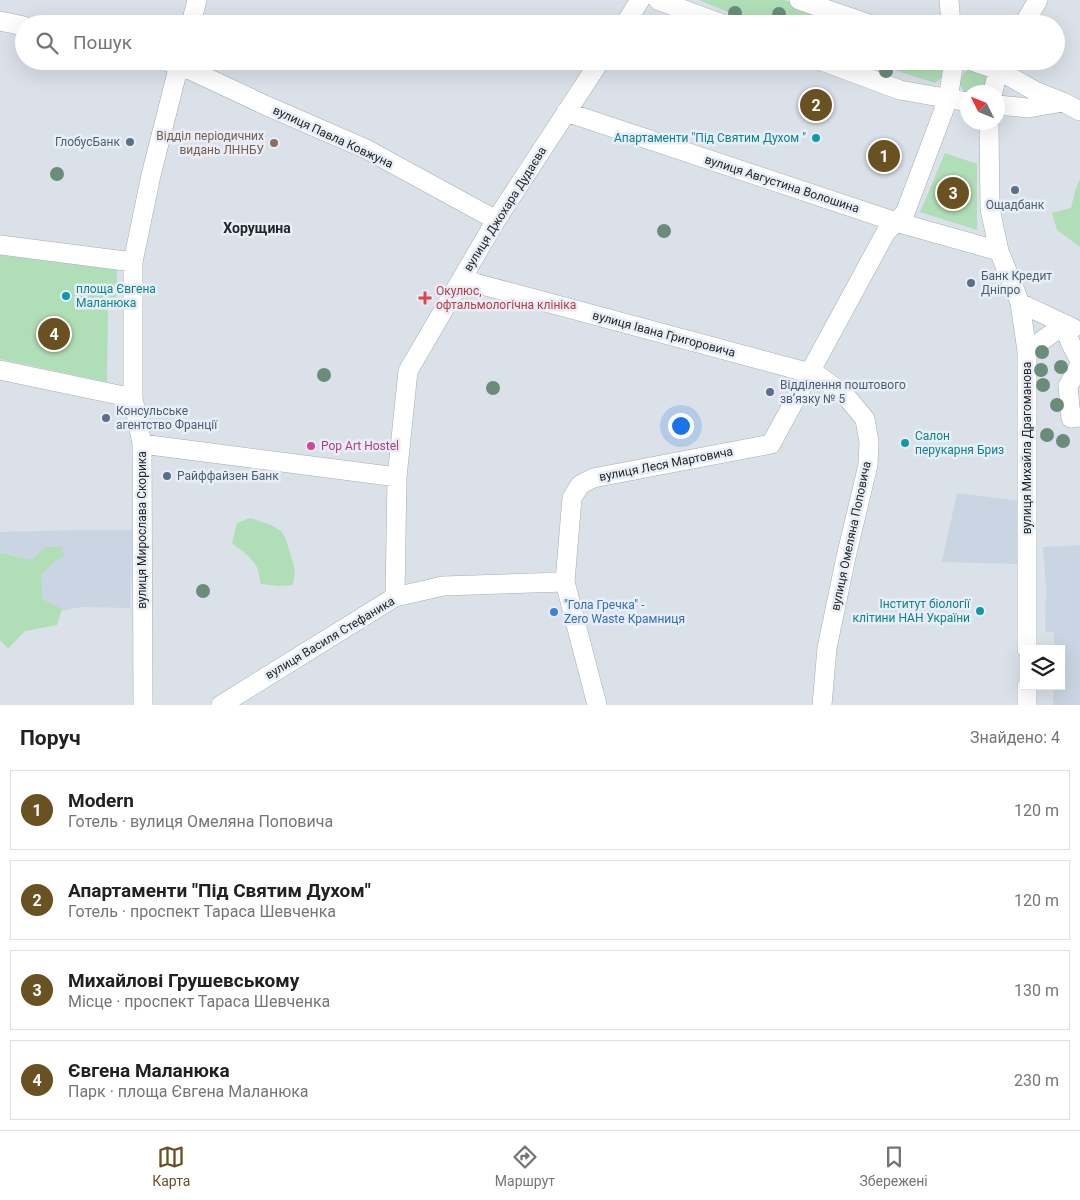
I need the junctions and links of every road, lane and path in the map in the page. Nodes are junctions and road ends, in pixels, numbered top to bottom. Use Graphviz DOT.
graph roads {
  1 [pos="197,0"];
  2 [pos="640,0"];
  3 [pos="658,0"];
  4 [pos="800,0"];
  5 [pos="950,0"];
  6 [pos="1038,0"];
  7 [pos="193,15"];
  8 [pos="631,15"];
  9 [pos="698,15"];
  10 [pos="843,15"];
  11 [pos="951,15"];
  12 [pos="1029,15"];
  13 [pos="0,21"];
  14 [pos="15,24"];
  15 [pos="174,70"];
  16 [pos="190,70"];
  17 [pos="594,70"];
  18 [pos="846,70"];
  19 [pos="953,70"];
  20 [pos="999,70"];
  21 [pos="1006,70"];
  22 [pos="995,85"];
  23 [pos="948,99"];
  24 [pos="960,101"];
  25 [pos="1063,102"];
  26 [pos="1005,106"];
  27 [pos="1080,111"];
  28 [pos="566,112"];
  29 [pos="989,130"];
  30 [pos="496,220"];
  31 [pos="896,222"];
  32 [pos="0,244"];
  33 [pos="999,251"];
  34 [pos="133,262"];
  35 [pos="462,278"];
  36 [pos="1020,303"];
  37 [pos="1072,328"];
  38 [pos="1027,351"];
  39 [pos="1080,363"];
  40 [pos="0,370"];
  41 [pos="810,373"];
  42 [pos="133,398"];
  43 [pos="1080,417"];
  44 [pos="142,444"];
  45 [pos="397,477"];
  46 [pos="566,582"];
  47 [pos="395,597"];
  48 [pos="1027,645"];
  49 [pos="1027,690"];
  50 [pos="143,705"];
  51 [pos="221,705"];
  52 [pos="597,705"];
  53 [pos="822,705"];
  54 [pos="1027,705"];
  1 -- 7 [label="street"];
  2 -- 8 [label="street"];
  3 -- 9 [label="street"];
  4 -- 10 [label="street"];
  5 -- 11 [label="street"];
  6 -- 12 [label="street"];
  13 -- 14 [label="street"];
  15 -- 34 [label="street, вулиця Мирослава Скорика"];
  16 -- 30 [label="street, вулиця Павла Ковжуна"];
  17 -- 28 [label="street, вулиця Джохара Дудаєва"];
  18 -- 23 [label="street"];
  19 -- 23 [label="street"];
  20 -- 22 [label="street"];
  21 -- 25 [label="street"];
  23 -- 24 [label="street"];
  23 -- 31 [label="street"];
  25 -- 26 [label="street"];
  25 -- 27 [label="street"];
  28 -- 30 [label="street, вулиця Джохара Дудаєва"];
  28 -- 31 [label="street, вулиця Августина Волошина"];
  29 -- 33 [label="street, вулиця Михайла Драгоманова"];
  30 -- 35 [label="street, вулиця Джохара Дудаєва"];
  31 -- 33 [label="street, вулиця Августина Волошина"];
  31 -- 41 [label="street"];
  32 -- 34 [label="street"];
  33 -- 36 [label="street, вулиця Михайла Драгоманова"];
  34 -- 42 [label="street, вулиця Мирослава Скорика"];
  35 -- 41 [label="street, вулиця Івана Григоровича"];
  35 -- 45 [label="street, вулиця Джохара Дудаєва"];
  36 -- 37 [label="street"];
  36 -- 38 [label="street, вулиця Михайла Драгоманова"];
  37 -- 38 [label="street"];
  37 -- 39 [label="street"];
  38 -- 48 [label="street, вулиця Михайла Драгоманова"];
  39 -- 43 [label="street"];
  40 -- 42 [label="street"];
  41 -- 46 [label="street, вулиця Леся Мартовича"];
  41 -- 53 [label="street, вулиця Омеляна Поповича"];
  42 -- 44 [label="street, вулиця Мирослава Скорика"];
  44 -- 45 [label="street"];
  44 -- 50 [label="street, вулиця Мирослава Скорика"];
  45 -- 47 [label="street, вулиця Джохара Дудаєва"];
  46 -- 47 [label="street, вулиця Василя Стефаника"];
  46 -- 52 [label="street"];
  47 -- 51 [label="street, вулиця Василя Стефаника"];
  49 -- 54 [label="street"];
}
